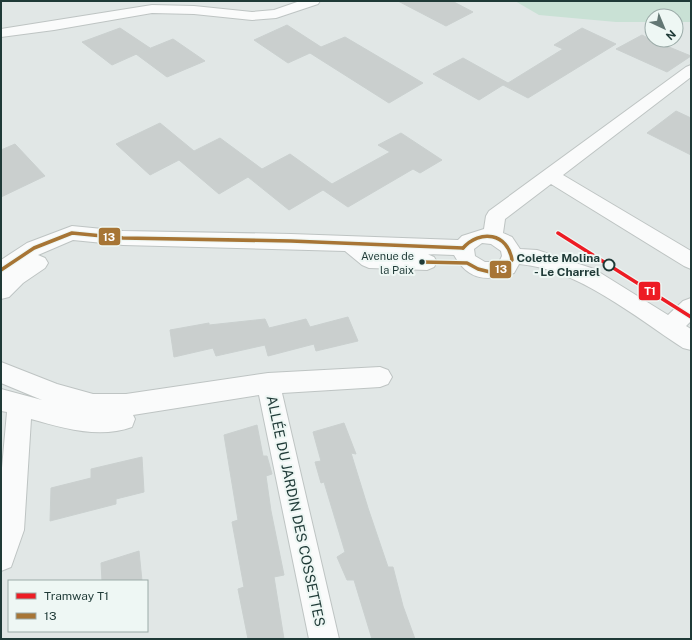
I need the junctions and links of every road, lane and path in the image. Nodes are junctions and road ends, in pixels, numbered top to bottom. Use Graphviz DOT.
graph roads {
  1 [pos="313,1"];
  2 [pos="1,33"];
  3 [pos="691,70"];
  4 [pos="551,176"];
  5 [pos="493,236"];
  6 [pos="123,238"];
  7 [pos="466,255"];
  8 [pos="512,256"];
  9 [pos="691,261"];
  10 [pos="1,270"];
  11 [pos="1,292"];
  12 [pos="691,307"];
  13 [pos="671,327"];
  14 [pos="691,341"];
  15 [pos="1,372"];
  16 [pos="380,377"];
  17 [pos="268,383"];
  18 [pos="188,396"];
  19 [pos="10,403"];
  20 [pos="1,557"];
  21 [pos="324,639"];
  1 -- 2 [label="street"];
  3 -- 4 [label="street"];
  4 -- 5 [label="street"];
  4 -- 9 [label="street"];
  5 -- 7 [label="street"];
  5 -- 8 [label="street"];
  6 -- 7 [label="street"];
  6 -- 10 [label="street"];
  6 -- 11 [label="street"];
  7 -- 8 [label="street"];
  8 -- 13 [label="street"];
  12 -- 13 [label="street"];
  13 -- 14 [label="street"];
  15 -- 18 [label="street, ALLÉE DU JARDIN DES COSSETTES"];
  16 -- 17 [label="street, ALLÉE DU JARDIN DES COSSETTES"];
  17 -- 18 [label="street, ALLÉE DU JARDIN DES COSSETTES"];
  17 -- 21 [label="street, ALLÉE DU JARDIN DES COSSETTES"];
  18 -- 19 [label="street, ALLÉE DU JARDIN DES COSSETTES"];
  19 -- 20 [label="street"];
}
